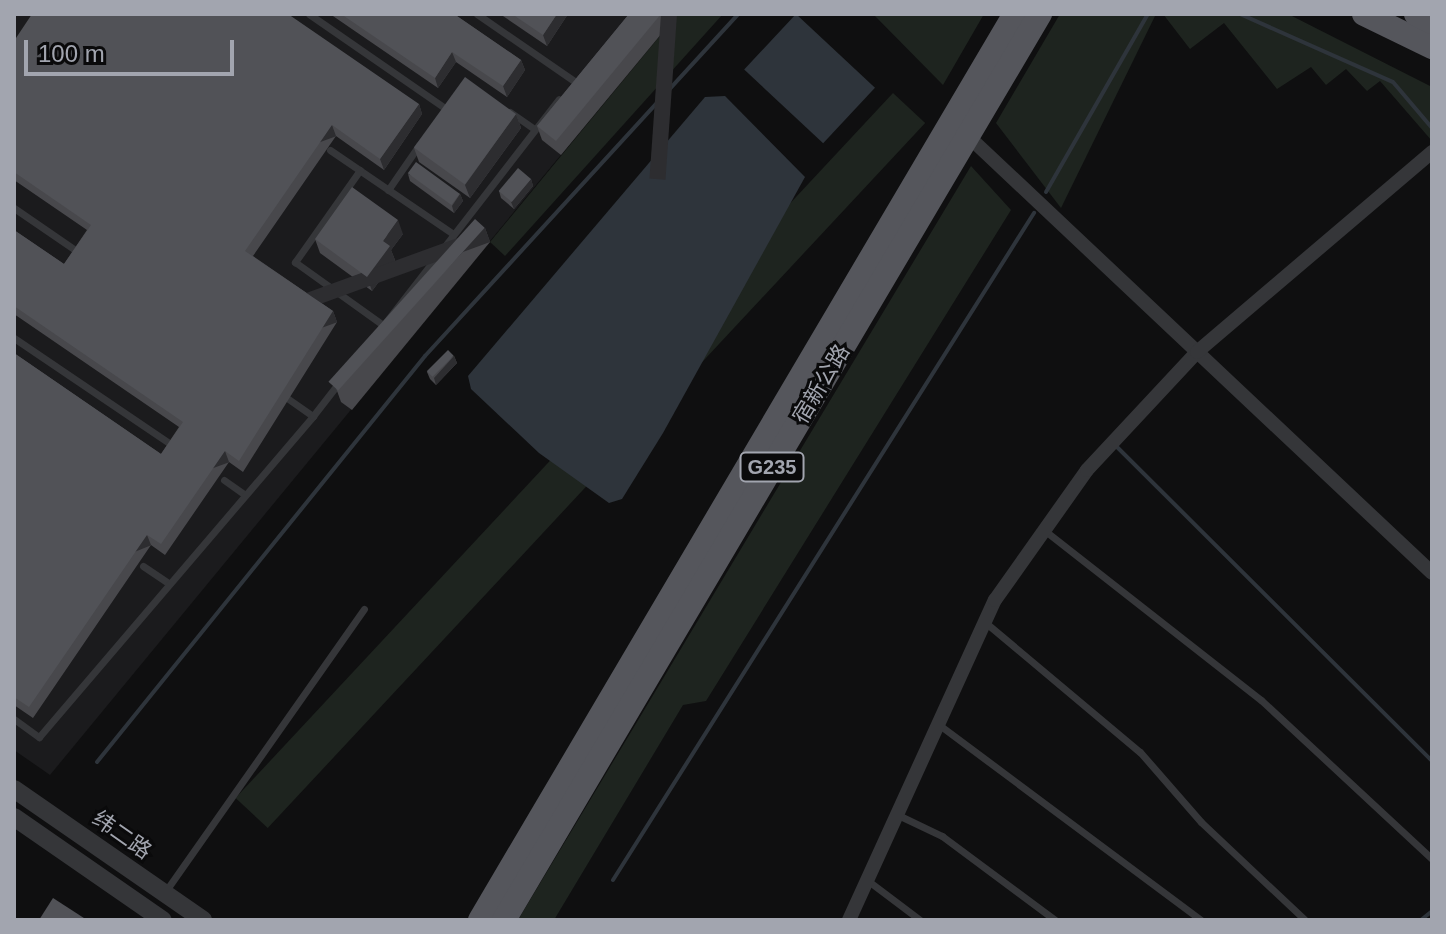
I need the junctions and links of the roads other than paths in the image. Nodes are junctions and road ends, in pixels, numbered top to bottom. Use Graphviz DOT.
graph roads {
  1 [pos="309,14"];
  2 [pos="477,14"];
  3 [pos="1015,14"];
  4 [pos="1040,14"];
  5 [pos="1364,14"];
  6 [pos="1416,14"];
  7 [pos="1432,22"];
  8 [pos="1432,47"];
  9 [pos="584,70"];
  10 [pos="574,81"];
  11 [pos="452,98"];
  12 [pos="500,104"];
  13 [pos="445,108"];
  14 [pos="437,119"];
  15 [pos="534,129"];
  16 [pos="429,131"];
  17 [pos="968,136"];
  18 [pos="330,150"];
  19 [pos="1432,152"];
  20 [pos="360,170"];
  21 [pos="388,190"];
  22 [pos="14,208"];
  23 [pos="453,234"];
  24 [pos="78,252"];
  25 [pos="383,325"];
  26 [pos="14,338"];
  27 [pos="1197,352"];
  28 [pos="287,398"];
  29 [pos="313,416"];
  30 [pos="172,445"];
  31 [pos="224,480"];
  32 [pos="244,494"];
  33 [pos="1044,530"];
  34 [pos="143,566"];
  35 [pos="1432,573"];
  36 [pos="168,583"];
  37 [pos="364,609"];
  38 [pos="984,622"];
  39 [pos="14,719"];
  40 [pos="936,722"];
  41 [pos="14,789"];
  42 [pos="543,813"];
  43 [pos="896,814"];
  44 [pos="14,817"];
  45 [pos="1432,859"];
  46 [pos="867,880"];
  47 [pos="165,893"];
  48 [pos="163,920"];
  49 [pos="203,920"];
  50 [pos="470,920"];
  51 [pos="480,920"];
  52 [pos="504,920"];
  53 [pos="849,920"];
  54 [pos="920,920"];
  55 [pos="1055,920"];
  56 [pos="1201,920"];
  57 [pos="1305,920"];
  1 -- 13 [label="lane"];
  2 -- 10 [label="lane"];
  3 -- 42 [label="highway, 宿新公路 / G235"];
  4 -- 17 [label="highway, 宿新公路 / G235"];
  5 -- 8 [label="highway"];
  6 -- 7 [label="highway"];
  9 -- 10 [label="lane"];
  10 -- 15 [label="lane"];
  11 -- 13 [label="lane"];
  12 -- 15 [label="lane"];
  13 -- 14 [label="lane"];
  15 -- 23 [label="lane"];
  16 -- 21 [label="lane"];
  17 -- 27 [label="street"];
  17 -- 52 [label="highway, 宿新公路 / G235"];
  18 -- 20 [label="lane"];
  19 -- 27 [label="street"];
  20 -- 21 [label="lane"];
  20 -- 25 [label="lane"];
  21 -- 23 [label="lane"];
  22 -- 24 [label="lane"];
  23 -- 25 [label="lane"];
  25 -- 29 [label="lane"];
  26 -- 30 [label="lane"];
  27 -- 33 [label="street"];
  27 -- 35 [label="street"];
  28 -- 29 [label="lane"];
  29 -- 32 [label="lane"];
  31 -- 32 [label="lane"];
  32 -- 36 [label="lane"];
  33 -- 38 [label="street"];
  33 -- 45 [label="lane"];
  34 -- 36 [label="lane"];
  36 -- 39 [label="lane"];
  37 -- 47 [label="lane"];
  38 -- 40 [label="street"];
  38 -- 57 [label="lane"];
  40 -- 43 [label="street"];
  40 -- 56 [label="lane"];
  41 -- 47 [label="street, 纬二路"];
  42 -- 50 [label="street"];
  42 -- 51 [label="highway, 宿新公路 / G235"];
  43 -- 46 [label="street"];
  43 -- 55 [label="lane"];
  44 -- 48 [label="street"];
  46 -- 53 [label="street"];
  46 -- 54 [label="lane"];
  47 -- 49 [label="street, 纬二路"];
}
